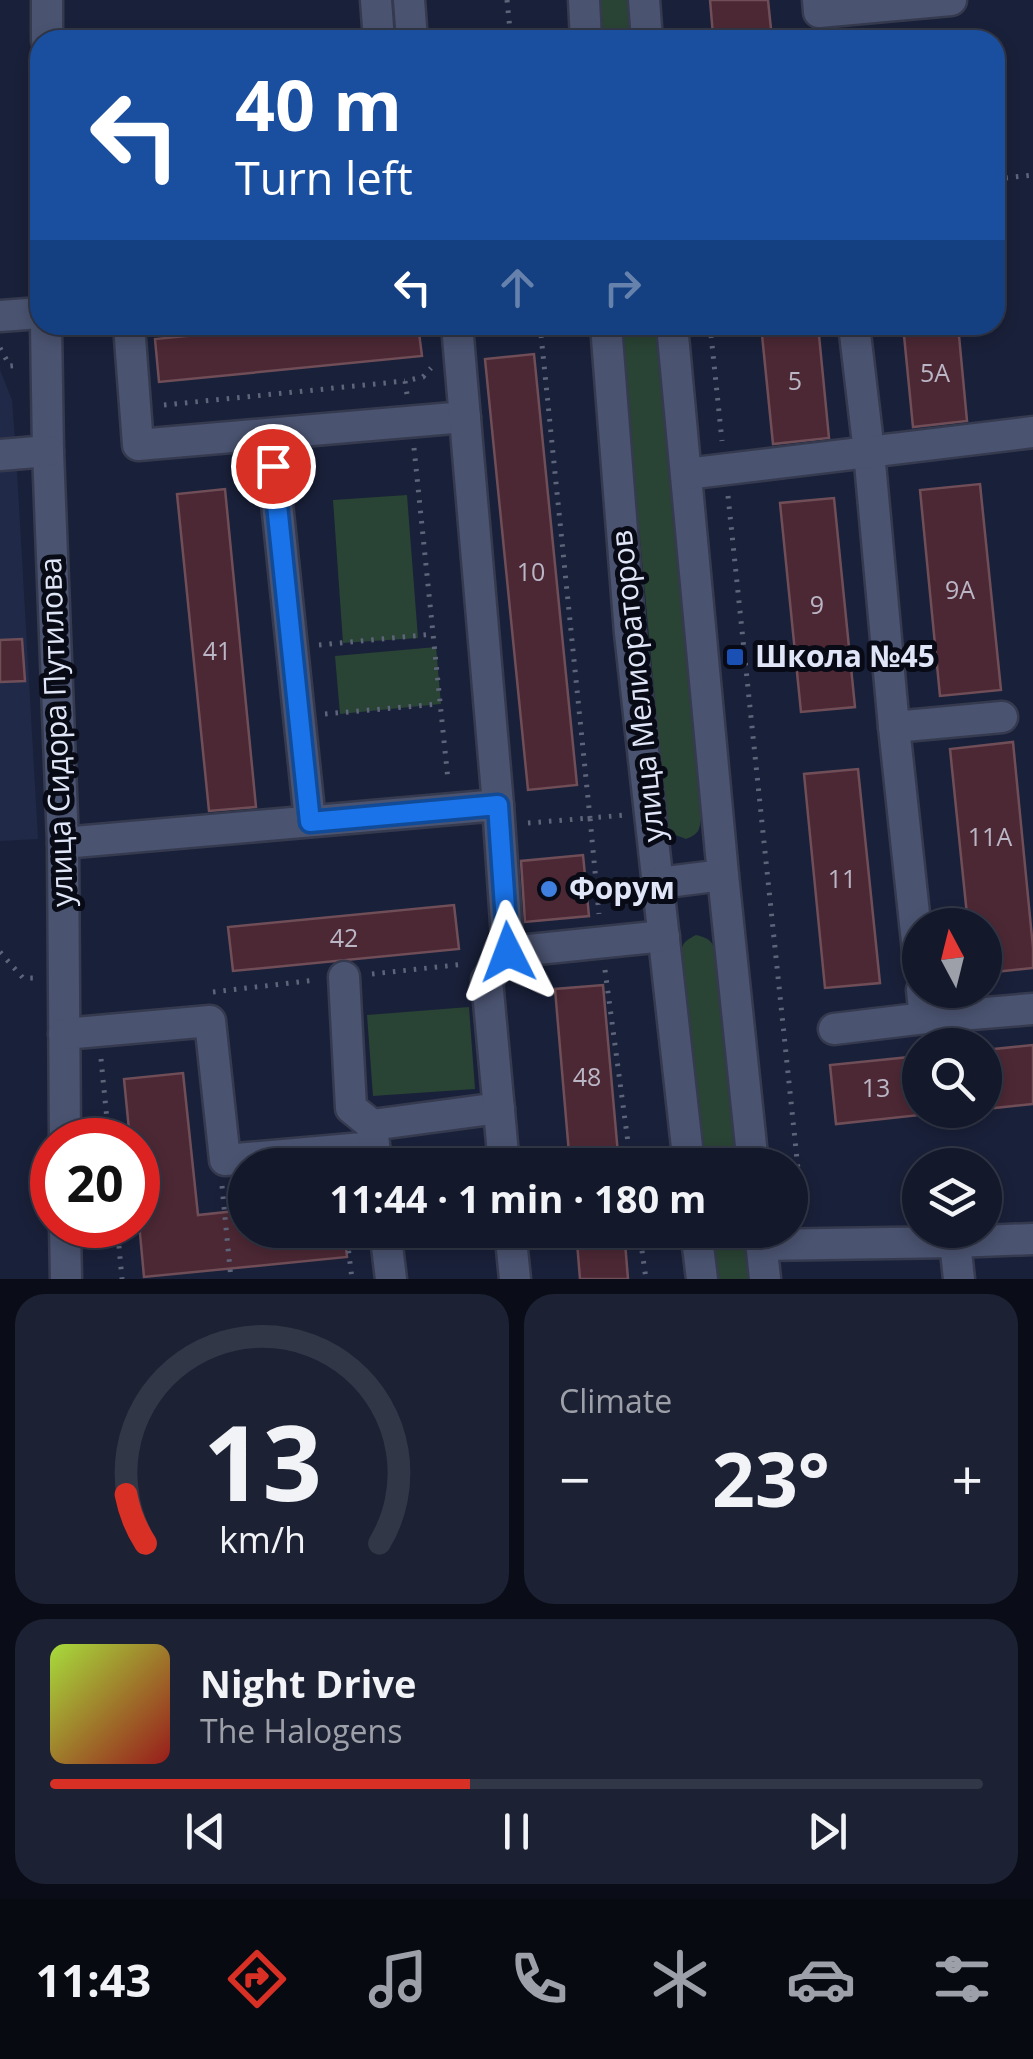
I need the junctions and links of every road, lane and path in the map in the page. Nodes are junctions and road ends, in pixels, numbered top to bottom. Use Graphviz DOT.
graph roads {
  1 [pos="47,0"];
  2 [pos="376,0"];
  3 [pos="409,0"];
  4 [pos="508,0"];
  5 [pos="584,0"];
  6 [pos="644,0"];
  7 [pos="818,0"];
  8 [pos="951,0"];
  9 [pos="46,30"];
  10 [pos="379,30"];
  11 [pos="411,30"];
  12 [pos="511,30"];
  13 [pos="586,30"];
  14 [pos="646,30"];
  15 [pos="1033,176"];
  16 [pos="1005,178"];
  17 [pos="30,313"];
  18 [pos="0,316"];
  19 [pos="46,335"];
  20 [pos="131,335"];
  21 [pos="458,335"];
  22 [pos="541,335"];
  23 [pos="607,335"];
  24 [pos="673,335"];
  25 [pos="711,335"];
  26 [pos="855,335"];
  27 [pos="437,362"];
  28 [pos="405,381"];
  29 [pos="156,406"];
  30 [pos="464,417"];
  31 [pos="410,422"];
  32 [pos="1032,442"];
  33 [pos="48,451"];
  34 [pos="868,452"];
  35 [pos="0,456"];
  36 [pos="273,466"];
  37 [pos="725,469"];
  38 [pos="686,474"];
  39 [pos="433,634"];
  40 [pos="316,645"];
  41 [pos="440,704"];
  42 [pos="322,714"];
  43 [pos="1002,717"];
  44 [pos="894,727"];
  45 [pos="498,805"];
  46 [pos="451,810"];
  47 [pos="590,818"];
  48 [pos="310,822"];
  49 [pos="62,844"];
  50 [pos="723,875"];
  51 [pos="659,883"];
  52 [pos="913,908"];
  53 [pos="664,936"];
  54 [pos="602,942"];
  55 [pos="0,952"];
  56 [pos="504,956"];
  57 [pos="344,977"];
  58 [pos="64,978"];
  59 [pos="213,992"];
  60 [pos="909,1008"];
  61 [pos="1002,1008"];
  62 [pos="1033,1009"];
  63 [pos="834,1028"];
  64 [pos="64,1034"];
  65 [pos="101,1057"];
  66 [pos="498,1108"];
  67 [pos="64,1118"];
  68 [pos="107,1118"];
  69 [pos="374,1146"];
  70 [pos="502,1148"];
  71 [pos="629,1148"];
  72 [pos="687,1148"];
  73 [pos="751,1148"];
  74 [pos="796,1148"];
  75 [pos="221,1182"];
  76 [pos="1033,1239"];
  77 [pos="1002,1240"];
  78 [pos="902,1243"];
  79 [pos="808,1244"];
  80 [pos="65,1248"];
  81 [pos="119,1248"];
  82 [pos="348,1248"];
  83 [pos="387,1248"];
  84 [pos="512,1248"];
  85 [pos="642,1248"];
  86 [pos="698,1248"];
  87 [pos="762,1248"];
  88 [pos="956,1248"];
  89 [pos="66,1279"];
  90 [pos="122,1279"];
  91 [pos="231,1279"];
  92 [pos="352,1279"];
  93 [pos="391,1279"];
  94 [pos="515,1279"];
  95 [pos="646,1279"];
  96 [pos="702,1279"];
  97 [pos="765,1279"];
  98 [pos="959,1279"];
  1 -- 9 [label="street"];
  2 -- 10 [label="street"];
  3 -- 11 [label="street"];
  4 -- 12 [label="path"];
  5 -- 13 [label="street"];
  6 -- 14 [label="street"];
  7 -- 8 [label="street"];
  15 -- 16 [label="path"];
  17 -- 18 [label="street"];
  19 -- 33 [label="street, улица Сидора Путилова"];
  20 -- 31 [label="street"];
  21 -- 30 [label="street"];
  22 -- 47 [label="path"];
  23 -- 51 [label="street, улица Мелиораторов"];
  24 -- 38 [label="street"];
  25 -- 37 [label="path"];
  26 -- 34 [label="street"];
  27 -- 28 [label="path"];
  28 -- 29 [label="path"];
  28 -- 31 [label="path"];
  30 -- 31 [label="street"];
  30 -- 45 [label="street"];
  31 -- 39 [label="path"];
  32 -- 34 [label="street"];
  33 -- 35 [label="street"];
  33 -- 49 [label="street, улица Сидора Путилова"];
  34 -- 37 [label="street"];
  34 -- 44 [label="street"];
  36 -- 48 [label="street"];
  37 -- 38 [label="street"];
  37 -- 74 [label="path"];
  38 -- 50 [label="street"];
  39 -- 40 [label="path"];
  39 -- 41 [label="path"];
  41 -- 42 [label="path"];
  41 -- 46 [label="path"];
  43 -- 44 [label="street"];
  44 -- 52 [label="street"];
  45 -- 46 [label="street"];
  45 -- 56 [label="street"];
  46 -- 48 [label="street"];
  48 -- 49 [label="street"];
  49 -- 58 [label="street, улица Сидора Путилова"];
  50 -- 51 [label="street"];
  50 -- 73 [label="street"];
  51 -- 53 [label="street, улица Мелиораторов"];
  53 -- 54 [label="street"];
  53 -- 72 [label="street, улица Мелиораторов"];
  54 -- 56 [label="street"];
  54 -- 71 [label="path"];
  55 -- 58 [label="path"];
  56 -- 57 [label="path"];
  56 -- 66 [label="street"];
  57 -- 59 [label="path"];
  57 -- 69 [label="street"];
  58 -- 64 [label="street, улица Сидора Путилова"];
  60 -- 63 [label="street"];
  61 -- 62 [label="street"];
  64 -- 67 [label="street, улица Сидора Путилова"];
  64 -- 69 [label="street"];
  65 -- 68 [label="path"];
  66 -- 69 [label="street"];
  66 -- 70 [label="street"];
  75 -- 91 [label="path"];
  76 -- 77 [label="street"];
  78 -- 79 [label="street"];
  80 -- 89 [label="street"];
  81 -- 90 [label="path"];
  82 -- 92 [label="path"];
  83 -- 93 [label="street"];
  84 -- 94 [label="street"];
  85 -- 95 [label="path"];
  86 -- 96 [label="street"];
  87 -- 97 [label="street"];
  88 -- 98 [label="street"];
}
